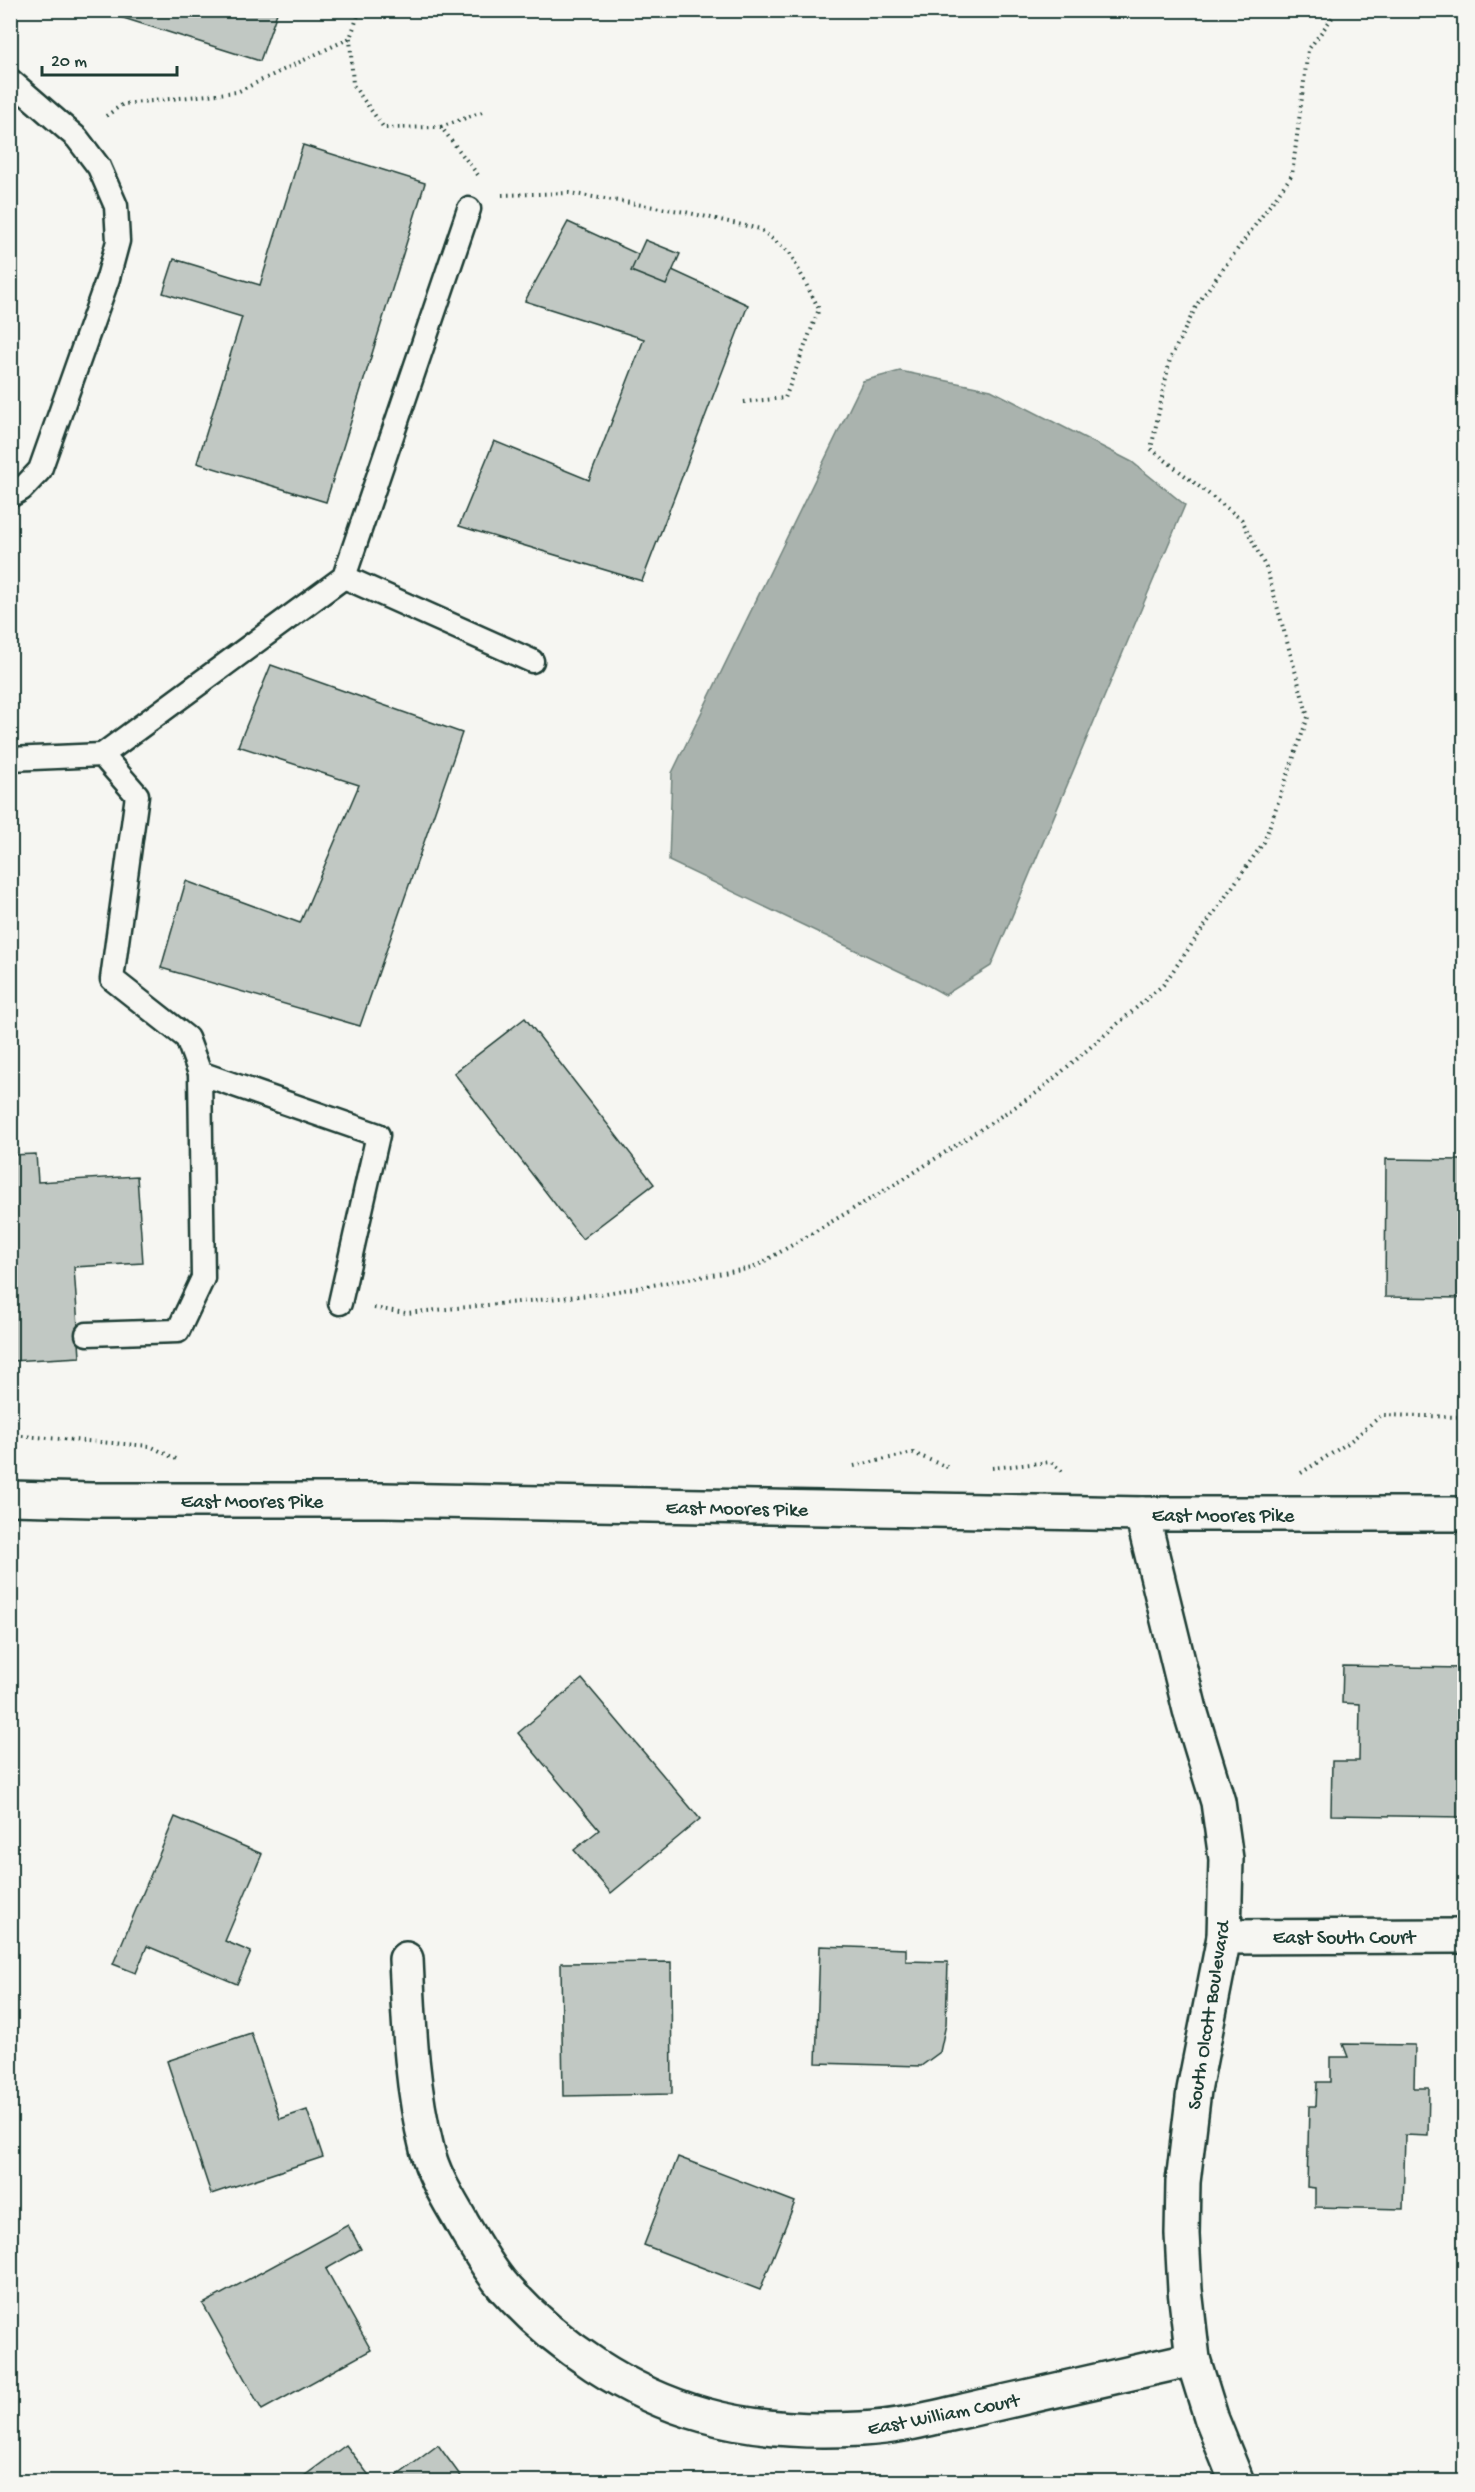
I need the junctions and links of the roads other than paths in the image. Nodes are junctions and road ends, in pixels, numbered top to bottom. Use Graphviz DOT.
graph roads {
  1 [pos="10,80"];
  2 [pos="469,209"];
  3 [pos="10,496"];
  4 [pos="344,577"];
  5 [pos="532,661"];
  6 [pos="102,754"];
  7 [pos="10,759"];
  8 [pos="200,1073"];
  9 [pos="340,1303"];
  10 [pos="87,1334"];
  11 [pos="10,1498"];
  12 [pos="1142,1514"];
  13 [pos="1464,1514"];
  14 [pos="1464,1935"];
  15 [pos="1224,1938"];
  16 [pos="406,1959"];
  17 [pos="1193,2359"];
  18 [pos="1237,2481"];
  1 -- 3 [label="lane"];
  2 -- 4 [label="lane"];
  4 -- 5 [label="lane"];
  4 -- 6 [label="lane"];
  6 -- 7 [label="lane"];
  6 -- 8 [label="lane"];
  8 -- 9 [label="lane"];
  8 -- 10 [label="lane"];
  11 -- 12 [label="street, East Moores Pike"];
  12 -- 13 [label="street, East Moores Pike"];
  12 -- 15 [label="street, South Olcott Boulevard"];
  14 -- 15 [label="street, East South Court"];
  15 -- 17 [label="street, South Olcott Boulevard"];
  16 -- 17 [label="street, East William Court"];
  17 -- 18 [label="street, South Olcott Boulevard"];
}
